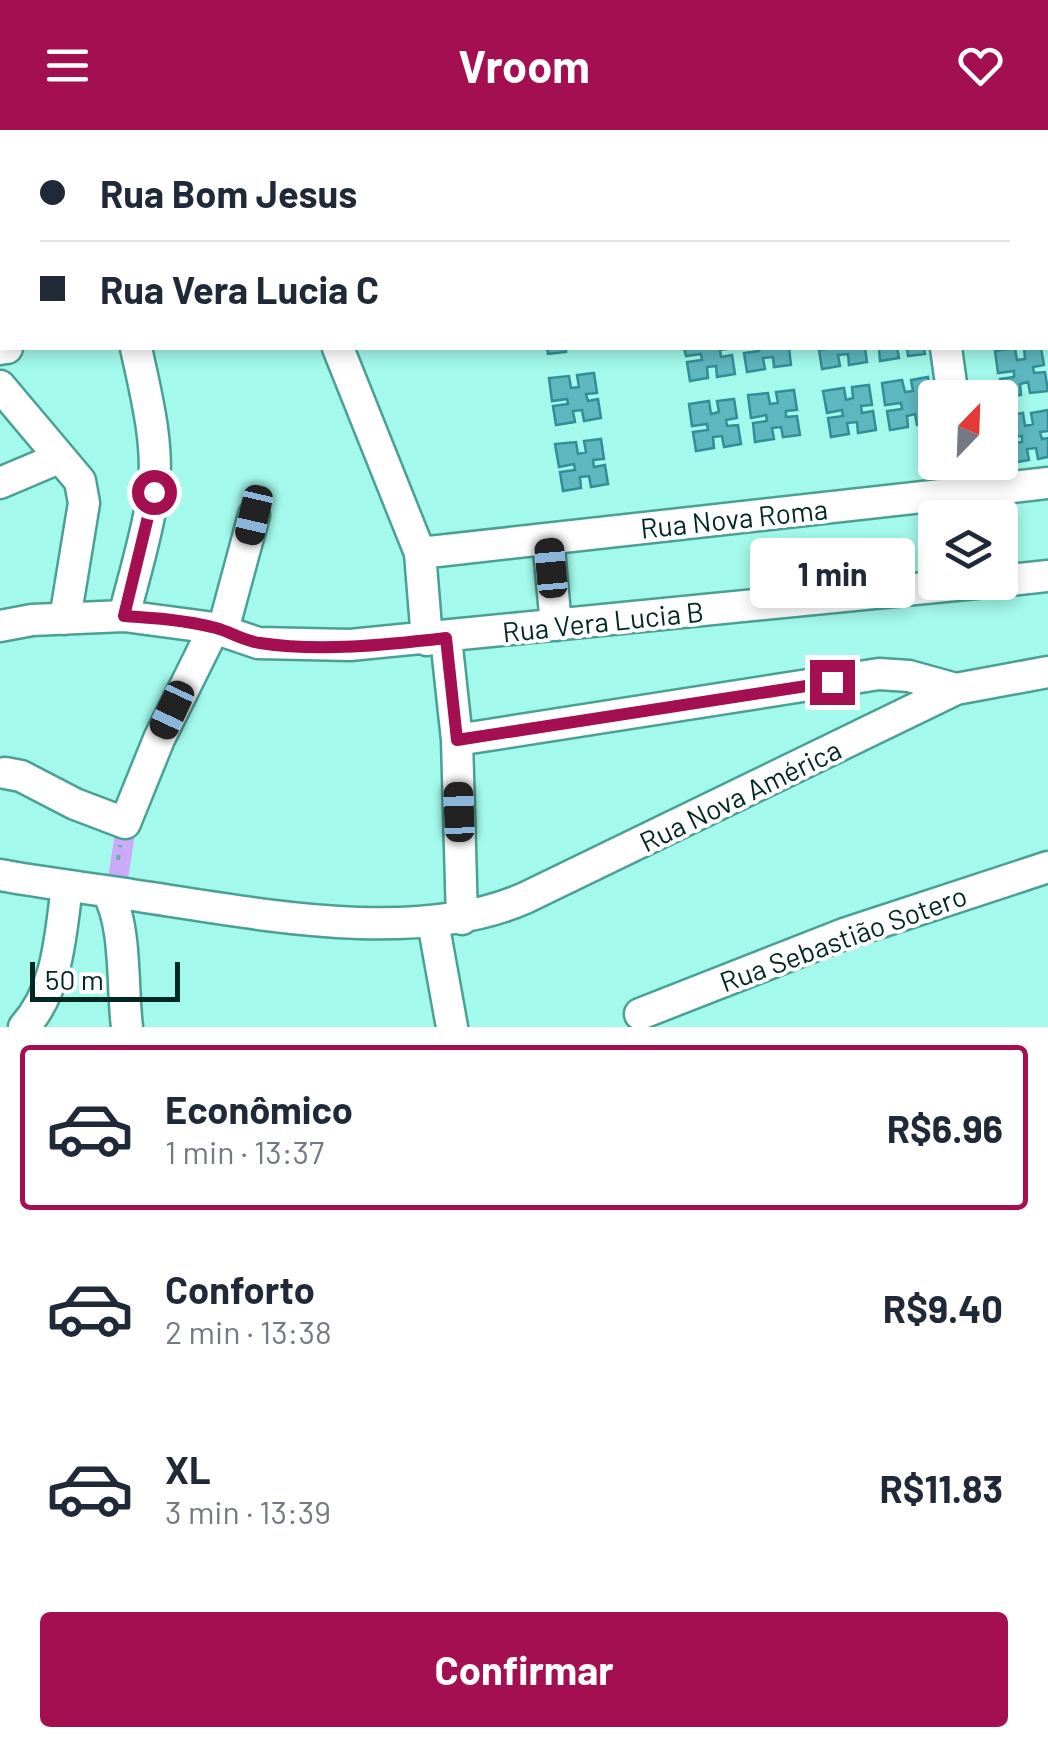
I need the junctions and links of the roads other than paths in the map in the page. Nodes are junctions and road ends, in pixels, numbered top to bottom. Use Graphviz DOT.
graph roads {
  1 [pos="136,350"];
  2 [pos="339,350"];
  3 [pos="946,350"];
  4 [pos="951,380"];
  5 [pos="0,386"];
  6 [pos="59,458"];
  7 [pos="946,480"];
  8 [pos="1007,480"];
  9 [pos="0,483"];
  10 [pos="1048,483"];
  11 [pos="254,515"];
  12 [pos="548,539"];
  13 [pos="420,553"];
  14 [pos="1048,576"];
  15 [pos="1018,579"];
  16 [pos="918,589"];
  17 [pos="124,616"];
  18 [pos="65,619"];
  19 [pos="556,625"];
  20 [pos="0,626"];
  21 [pos="218,629"];
  22 [pos="436,639"];
  23 [pos="1048,672"];
  24 [pos="956,688"];
  25 [pos="457,740"];
  26 [pos="4,773"];
  27 [pos="1048,867"];
  28 [pos="0,875"];
  29 [pos="67,887"];
  30 [pos="117,899"];
  31 [pos="447,921"];
  32 [pos="640,1014"];
  33 [pos="24,1027"];
  34 [pos="128,1027"];
  35 [pos="452,1027"];
  1 -- 17 [label="street"];
  2 -- 13 [label="street"];
  3 -- 4 [label="street"];
  5 -- 6 [label="street"];
  6 -- 9 [label="street"];
  6 -- 18 [label="street"];
  7 -- 12 [label="street, Rua Nova Roma"];
  8 -- 10 [label="street, Rua Nova Roma"];
  11 -- 21 [label="street"];
  12 -- 13 [label="street, Rua Nova Roma"];
  12 -- 19 [label="street"];
  13 -- 22 [label="street"];
  14 -- 15 [label="street"];
  16 -- 19 [label="street, Rua Vera Lucia B"];
  17 -- 18 [label="street, Rua Vera Lucia B"];
  17 -- 21 [label="street, Rua Vera Lucia B"];
  18 -- 20 [label="street, Rua Vera Lucia B"];
  19 -- 22 [label="street, Rua Vera Lucia B"];
  21 -- 22 [label="street, Rua Vera Lucia B"];
  21 -- 26 [label="street"];
  22 -- 25 [label="street"];
  23 -- 24 [label="street, Rua Nova América"];
  24 -- 25 [label="street"];
  24 -- 31 [label="street, Rua Nova América"];
  25 -- 31 [label="street"];
  27 -- 32 [label="street, Rua Sebastião Sotero"];
  28 -- 29 [label="street, Rua Nova América"];
  29 -- 30 [label="street, Rua Nova América"];
  29 -- 33 [label="street"];
  30 -- 31 [label="street, Rua Nova América"];
  30 -- 34 [label="street"];
  31 -- 35 [label="street"];
}
